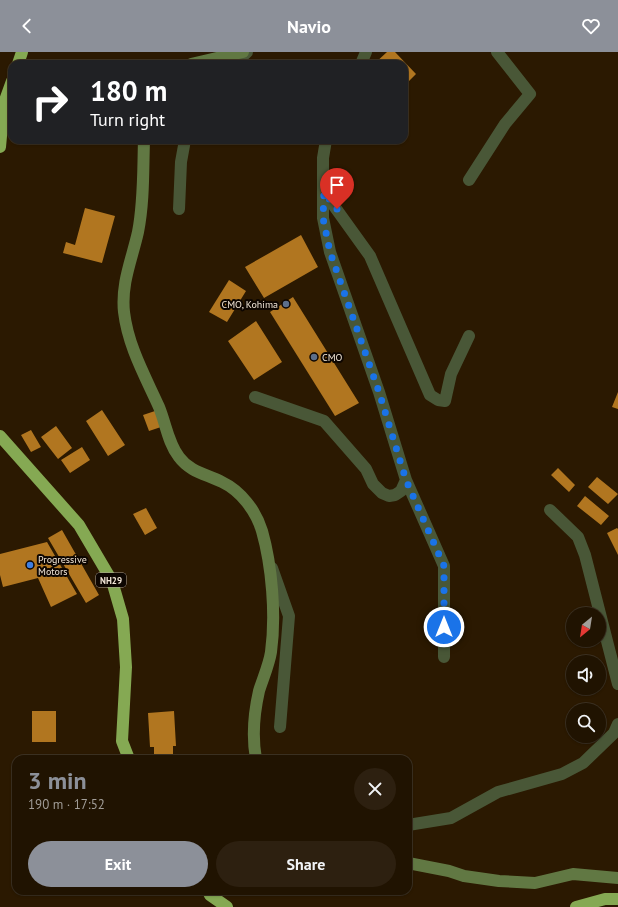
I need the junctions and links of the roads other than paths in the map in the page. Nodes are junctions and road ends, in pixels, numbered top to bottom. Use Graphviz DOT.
graph roads {
  1 [pos="243,52"];
  2 [pos="248,52"];
  3 [pos="497,52"];
  4 [pos="208,60"];
  5 [pos="239,60"];
  6 [pos="8,92"];
  7 [pos="144,144"];
  8 [pos="185,144"];
  9 [pos="325,144"];
  10 [pos="0,147"];
  11 [pos="470,180"];
  12 [pos="324,192"];
  13 [pos="179,209"];
  14 [pos="469,336"];
  15 [pos="255,397"];
  16 [pos="0,436"];
  17 [pos="406,480"];
  18 [pos="550,510"];
  19 [pos="268,558"];
  20 [pos="444,657"];
  21 [pos="618,684"];
  22 [pos="618,724"];
  23 [pos="280,727"];
  24 [pos="127,755"];
  25 [pos="256,755"];
  26 [pos="412,824"];
  27 [pos="412,864"];
  28 [pos="618,878"];
  29 [pos="213,895"];
  30 [pos="618,899"];
  31 [pos="227,907"];
  32 [pos="576,907"];
  1 -- 4 [label="street"];
  2 -- 5 [label="street"];
  3 -- 11 [label="street"];
  6 -- 10 [label="highway"];
  7 -- 19 [label="street"];
  8 -- 13 [label="street"];
  9 -- 12 [label="street"];
  12 -- 14 [label="street"];
  12 -- 17 [label="street"];
  15 -- 17 [label="street"];
  16 -- 24 [label="highway, NH29"];
  17 -- 20 [label="street"];
  18 -- 21 [label="street"];
  19 -- 23 [label="street"];
  19 -- 25 [label="street"];
  22 -- 26 [label="street"];
  27 -- 28 [label="street"];
  29 -- 31 [label="highway"];
  30 -- 32 [label="highway"];
}
